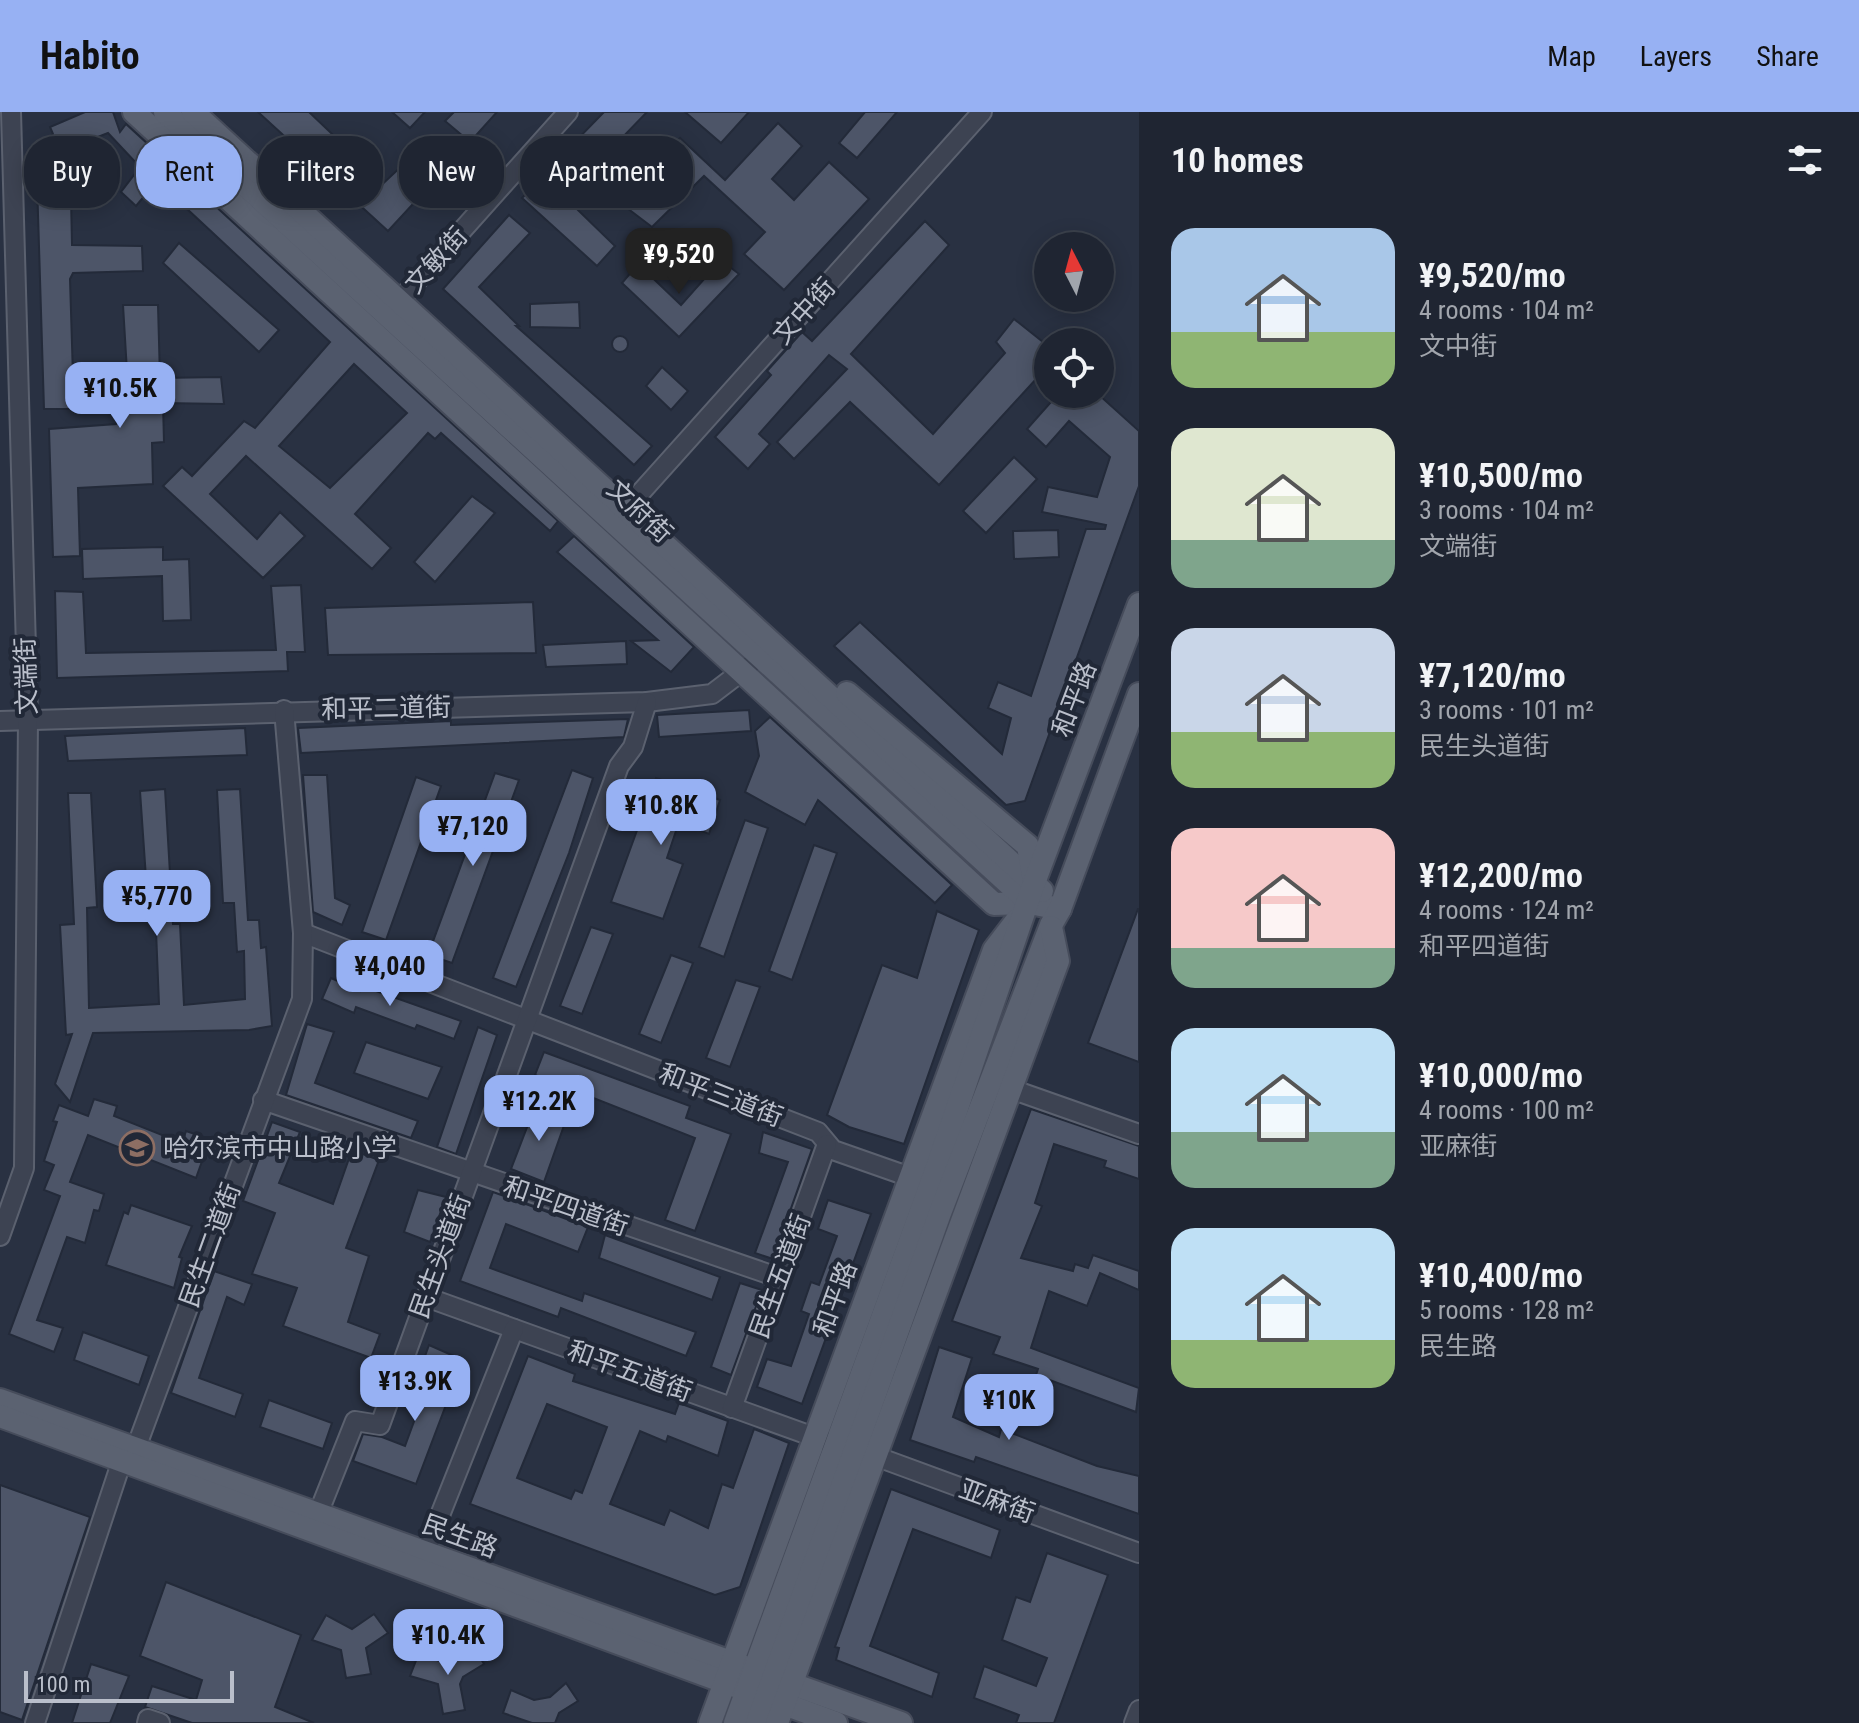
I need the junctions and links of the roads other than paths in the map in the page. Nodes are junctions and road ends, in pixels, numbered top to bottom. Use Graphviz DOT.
graph roads {
  1 [pos="11,112"];
  2 [pos="134,112"];
  3 [pos="165,112"];
  4 [pos="193,112"];
  5 [pos="214,112"];
  6 [pos="568,112"];
  7 [pos="982,112"];
  8 [pos="404,296"];
  9 [pos="21,502"];
  10 [pos="0,503"];
  11 [pos="630,504"];
  12 [pos="1139,604"];
  13 [pos="750,665"];
  14 [pos="1139,694"];
  15 [pos="647,702"];
  16 [pos="284,710"];
  17 [pos="28,720"];
  18 [pos="0,721"];
  19 [pos="1032,893"];
  20 [pos="1055,917"];
  21 [pos="303,933"];
  22 [pos="970,1014"];
  23 [pos="523,1021"];
  24 [pos="1009,1032"];
  25 [pos="971,1070"];
  26 [pos="1011,1089"];
  27 [pos="263,1100"];
  28 [pos="1139,1134"];
  29 [pos="827,1144"];
  30 [pos="469,1173"];
  31 [pos="910,1177"];
  32 [pos="0,1236"];
  33 [pos="780,1278"];
  34 [pos="426,1297"];
  35 [pos="514,1329"];
  36 [pos="0,1400"];
  37 [pos="732,1408"];
  38 [pos="0,1416"];
  39 [pos="834,1443"];
  40 [pos="128,1452"];
  41 [pos="876,1456"];
  42 [pos="318,1514"];
  43 [pos="425,1553"];
  44 [pos="1139,1553"];
  45 [pos="732,1663"];
  46 [pos="724,1685"];
  47 [pos="770,1694"];
  48 [pos="1139,1710"];
  49 [pos="35,1723"];
  50 [pos="147,1723"];
  51 [pos="160,1723"];
  52 [pos="710,1723"];
  53 [pos="735,1723"];
  54 [pos="757,1723"];
  55 [pos="836,1723"];
  56 [pos="901,1723"];
  57 [pos="1134,1723"];
  1 -- 9 [label="street, 文端街"];
  2 -- 13 [label="main road"];
  3 -- 13 [label="main road, 文府街"];
  4 -- 8 [label="main road, 文府街"];
  5 -- 8 [label="main road, 文府街"];
  6 -- 8 [label="street, 文敏街"];
  7 -- 11 [label="street, 文中街"];
  8 -- 11 [label="main road, 文府街"];
  9 -- 10 [label="street"];
  9 -- 17 [label="street, 文端街"];
  11 -- 19 [label="main road, 文府街"];
  12 -- 19 [label="main road, 和平路"];
  13 -- 15 [label="street, 和平二道街"];
  13 -- 19 [label="main road, 文府街"];
  14 -- 20 [label="main road, 和平路"];
  15 -- 16 [label="street, 和平二道街"];
  15 -- 23 [label="street, 民生头道街"];
  16 -- 17 [label="street, 和平二道街"];
  16 -- 21 [label="street, 民生二道街"];
  17 -- 18 [label="street, 和平二道街"];
  17 -- 32 [label="street, 文端街"];
  19 -- 20 [label="main road, 文府街"];
  19 -- 22 [label="main road, 和平路"];
  19 -- 25 [label="main road, 和平路"];
  20 -- 24 [label="main road, 和平路"];
  20 -- 26 [label="main road, 和平路"];
  21 -- 23 [label="street, 和平三道街"];
  21 -- 27 [label="street, 民生二道街"];
  22 -- 25 [label="main road"];
  22 -- 31 [label="main road, 和平路"];
  23 -- 29 [label="street, 和平三道街"];
  23 -- 30 [label="street, 民生头道街"];
  24 -- 26 [label="main road"];
  24 -- 39 [label="main road, 和平路"];
  25 -- 39 [label="main road, 和平路"];
  26 -- 28 [label="street"];
  26 -- 41 [label="main road, 和平路"];
  27 -- 30 [label="street, 和平四道街"];
  27 -- 40 [label="street, 民生二道街"];
  29 -- 31 [label="street, 和平三道街"];
  29 -- 33 [label="street, 民生五道街"];
  30 -- 33 [label="street, 和平四道街"];
  30 -- 34 [label="street, 民生头道街"];
  31 -- 39 [label="main road, 和平路"];
  33 -- 37 [label="street, 民生五道街"];
  34 -- 35 [label="street, 和平五道街"];
  34 -- 42 [label="street, 民生头道街"];
  35 -- 37 [label="street, 和平五道街"];
  35 -- 43 [label="street"];
  36 -- 40 [label="main road, 民生路"];
  37 -- 39 [label="street, 和平五道街"];
  38 -- 40 [label="main road, 民生路"];
  39 -- 41 [label="street, 亚麻街"];
  39 -- 45 [label="main road, 和平路"];
  39 -- 47 [label="main road, 和平路"];
  40 -- 42 [label="main road, 民生路"];
  40 -- 46 [label="main road, 民生路"];
  40 -- 49 [label="street, 民生二道街"];
  41 -- 44 [label="street, 亚麻街"];
  41 -- 47 [label="main road, 和平路"];
  42 -- 43 [label="main road, 民生路"];
  43 -- 45 [label="main road, 民生路"];
  45 -- 46 [label="main road, 和平路"];
  45 -- 47 [label="main road, 民生路"];
  46 -- 47 [label="main road, 民生路"];
  46 -- 52 [label="main road, 和平路"];
  47 -- 53 [label="main road, 和平路"];
  47 -- 54 [label="main road, 和平路"];
  47 -- 55 [label="main road, 民生路"];
  47 -- 56 [label="main road, 民生路"];
  48 -- 57 [label="street"];
  50 -- 51 [label="street"];
}
